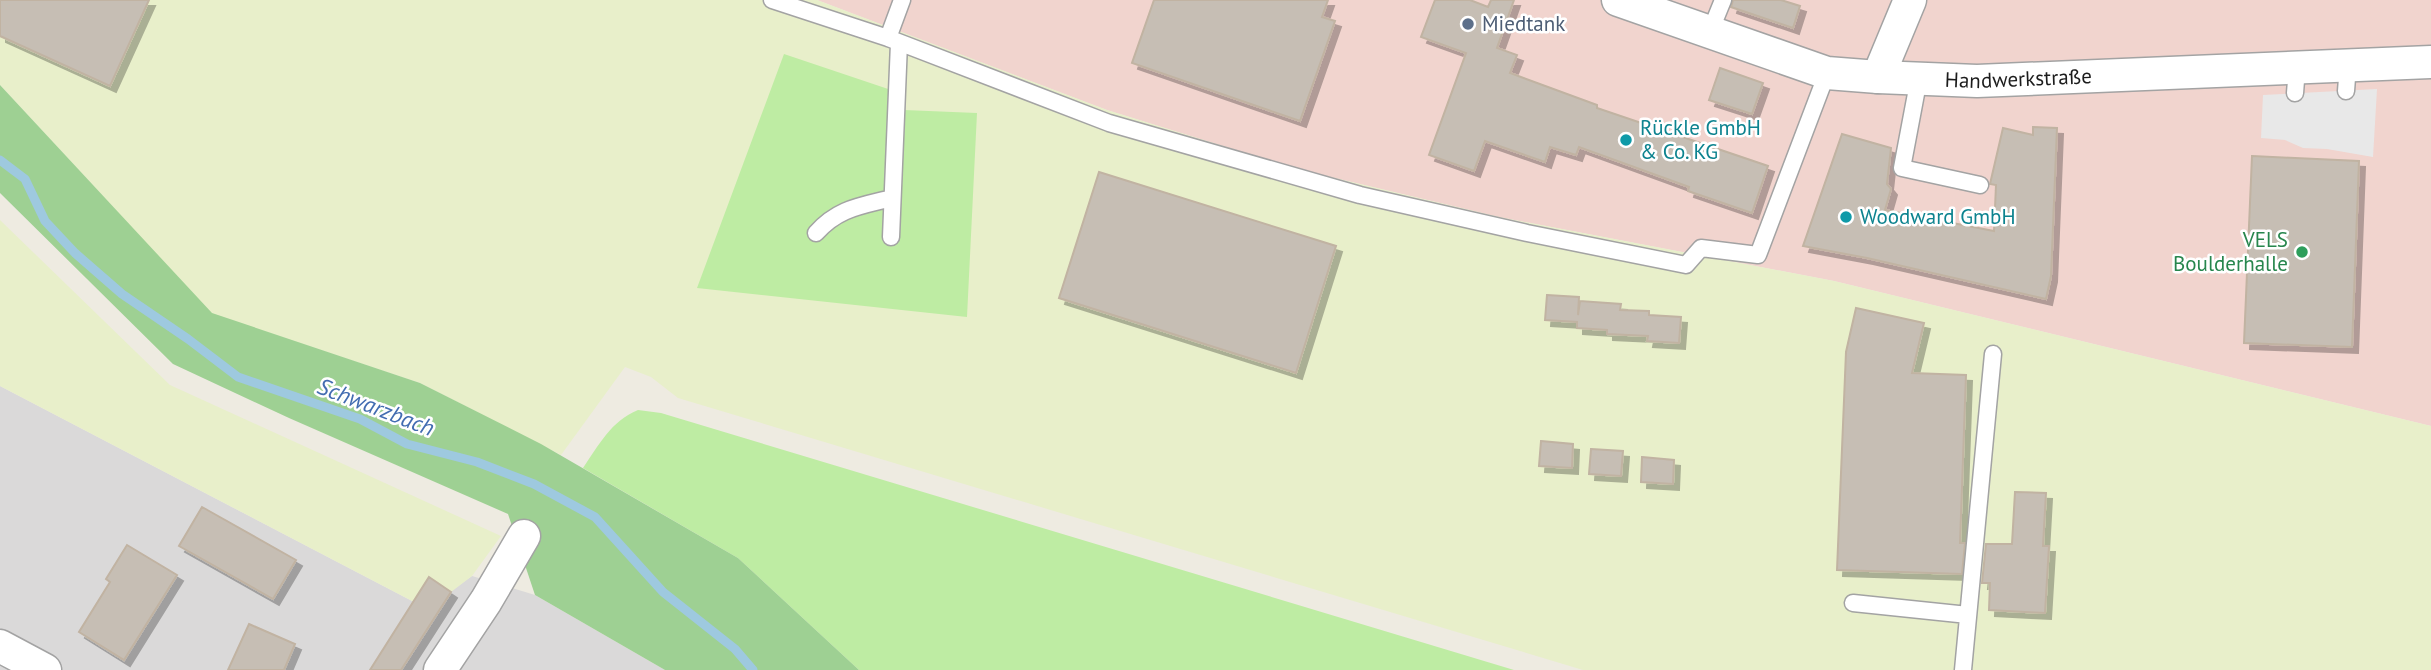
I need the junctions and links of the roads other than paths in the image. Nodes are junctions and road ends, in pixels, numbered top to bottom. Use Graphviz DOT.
graph roads {
  1 [pos="902,0"];
  2 [pos="1618,0"];
  3 [pos="1723,0"];
  4 [pos="1910,0"];
  5 [pos="780,3"];
  6 [pos="1710,32"];
  7 [pos="894,41"];
  8 [pos="2431,62"];
  9 [pos="1827,73"];
  10 [pos="1878,77"];
  11 [pos="1919,78"];
  12 [pos="1980,186"];
  13 [pos="892,198"];
  14 [pos="816,233"];
  15 [pos="891,237"];
  16 [pos="1993,354"];
  17 [pos="524,536"];
  18 [pos="1853,603"];
  19 [pos="1968,615"];
  20 [pos="0,646"];
  21 [pos="45,670"];
  22 [pos="440,670"];
  23 [pos="1962,670"];
  1 -- 7 [label="lane"];
  2 -- 6 [label="street, Handwerkstraße"];
  3 -- 6 [label="lane"];
  4 -- 10 [label="street"];
  5 -- 7 [label="lane"];
  6 -- 9 [label="street, Handwerkstraße"];
  7 -- 9 [label="lane"];
  7 -- 13 [label="lane"];
  8 -- 11 [label="street, Handwerkstraße"];
  9 -- 10 [label="street, Handwerkstraße"];
  10 -- 11 [label="street, Handwerkstraße"];
  11 -- 12 [label="lane"];
  13 -- 14 [label="lane"];
  13 -- 15 [label="lane"];
  16 -- 19 [label="lane"];
  17 -- 22 [label="street"];
  18 -- 19 [label="lane"];
  19 -- 23 [label="lane"];
  20 -- 21 [label="street"];
}
